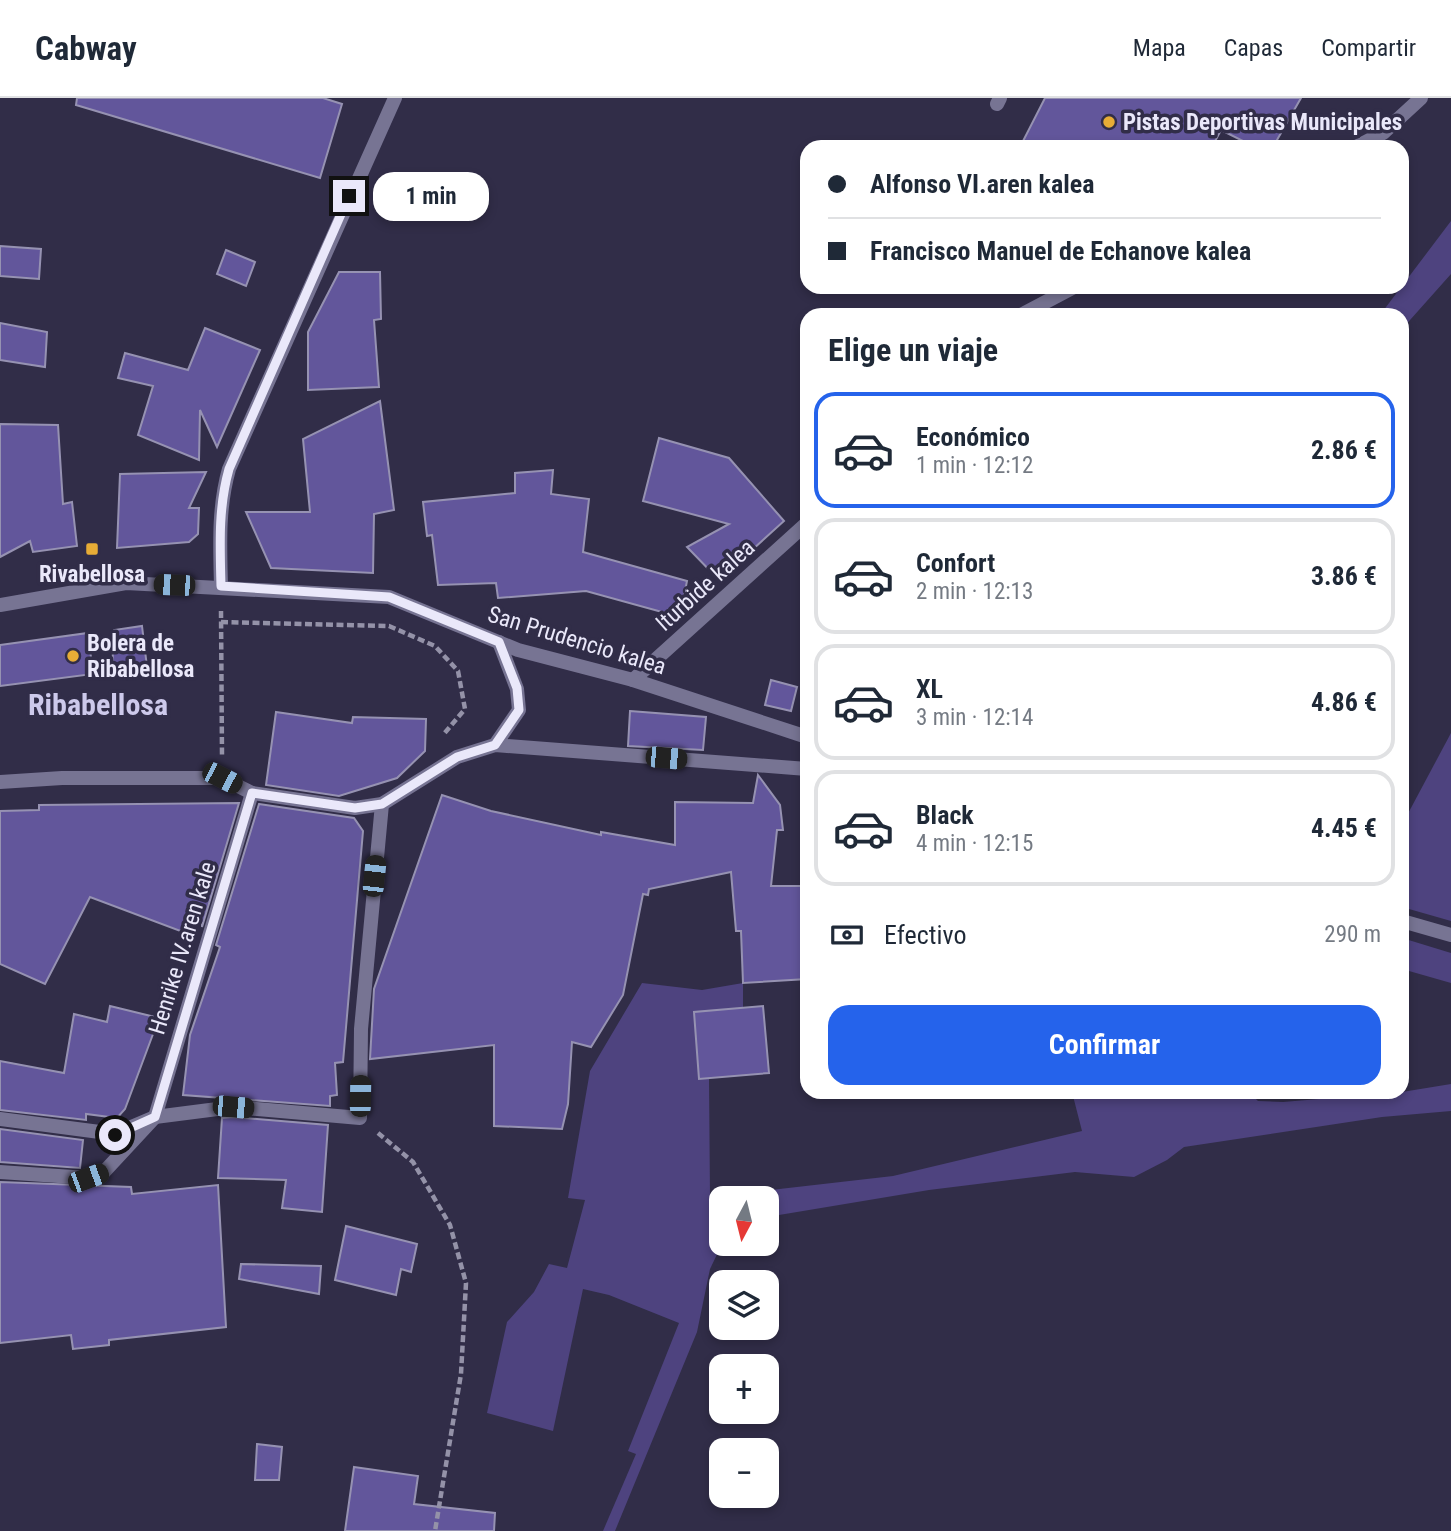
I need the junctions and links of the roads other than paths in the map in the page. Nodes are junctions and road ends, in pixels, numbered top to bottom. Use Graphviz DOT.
graph roads {
  1 [pos="395,98"];
  2 [pos="1421,98"];
  3 [pos="1370,140"];
  4 [pos="1061,294"];
  5 [pos="1034,308"];
  6 [pos="800,529"];
  7 [pos="221,586"];
  8 [pos="0,605"];
  9 [pos="499,642"];
  10 [pos="634,680"];
  11 [pos="800,735"];
  12 [pos="495,745"];
  13 [pos="800,768"];
  14 [pos="0,782"];
  15 [pos="252,793"];
  16 [pos="382,804"];
  17 [pos="1409,923"];
  18 [pos="1451,935"];
  19 [pos="155,1117"];
  20 [pos="0,1119"];
  21 [pos="0,1171"];
  1 -- 7 [label="street"];
  2 -- 3 [label="street"];
  4 -- 5 [label="street"];
  6 -- 10 [label="street, Iturbide kalea"];
  7 -- 8 [label="street, San Prudencio kalea"];
  7 -- 9 [label="street, San Prudencio kalea"];
  9 -- 10 [label="street, San Prudencio kalea"];
  9 -- 12 [label="street"];
  10 -- 11 [label="street, San Prudencio kalea"];
  12 -- 13 [label="street"];
  12 -- 16 [label="street"];
  14 -- 15 [label="street"];
  15 -- 16 [label="street"];
  15 -- 19 [label="street, Henrike IV.aren kale"];
  16 -- 19 [label="street"];
  17 -- 18 [label="street"];
  19 -- 20 [label="street"];
  19 -- 21 [label="street"];
}
